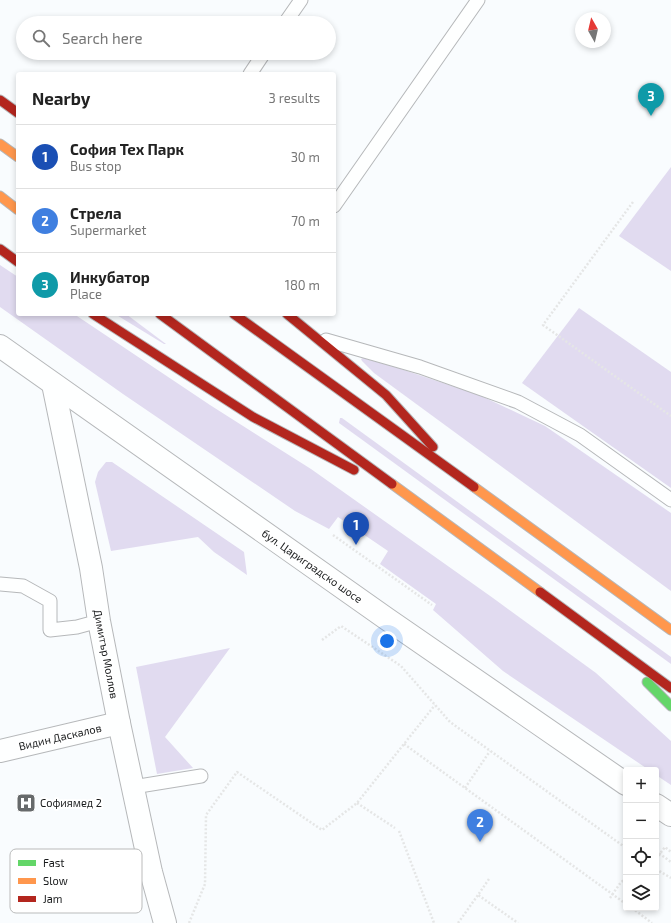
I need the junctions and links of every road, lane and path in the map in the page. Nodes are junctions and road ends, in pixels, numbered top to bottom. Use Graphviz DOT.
graph roads {
  1 [pos="301,0"];
  2 [pos="478,0"];
  3 [pos="290,16"];
  4 [pos="259,60"];
  5 [pos="251,72"];
  6 [pos="0,100"];
  7 [pos="16,112"];
  8 [pos="0,144"];
  9 [pos="16,156"];
  10 [pos="0,196"];
  11 [pos="634,202"];
  12 [pos="336,203"];
  13 [pos="16,208"];
  14 [pos="0,249"];
  15 [pos="16,261"];
  16 [pos="96,316"];
  17 [pos="163,316"];
  18 [pos="237,316"];
  19 [pos="289,316"];
  20 [pos="310,334"];
  21 [pos="0,346"];
  22 [pos="53,384"];
  23 [pos="671,416"];
  24 [pos="463,481"];
  25 [pos="671,500"];
  26 [pos="417,504"];
  27 [pos="333,534"];
  28 [pos="0,584"];
  29 [pos="432,605"];
  30 [pos="99,621"];
  31 [pos="671,630"];
  32 [pos="322,640"];
  33 [pos="610,644"];
  34 [pos="671,688"];
  35 [pos="435,705"];
  36 [pos="671,706"];
  37 [pos="119,723"];
  38 [pos="404,744"];
  39 [pos="0,751"];
  40 [pos="490,751"];
  41 [pos="201,776"];
  42 [pos="623,782"];
  43 [pos="133,787"];
  44 [pos="465,788"];
  45 [pos="357,803"];
  46 [pos="659,806"];
  47 [pos="671,815"];
  48 [pos="395,828"];
  49 [pos="524,830"];
  50 [pos="399,831"];
  51 [pos="521,834"];
  52 [pos="623,846"];
  53 [pos="671,852"];
  54 [pos="659,853"];
  55 [pos="659,854"];
  56 [pos="671,862"];
  57 [pos="659,871"];
  58 [pos="671,878"];
  59 [pos="489,879"];
  60 [pos="623,881"];
  61 [pos="612,894"];
  62 [pos="478,895"];
  63 [pos="610,898"];
  64 [pos="623,902"];
  65 [pos="636,911"];
  66 [pos="165,923"];
  67 [pos="188,923"];
  68 [pos="434,923"];
  69 [pos="458,923"];
  70 [pos="518,923"];
  71 [pos="652,923"];
  1 -- 3 [label="lane"];
  2 -- 12 [label="lane"];
  4 -- 5 [label="lane"];
  6 -- 7 [label="highway"];
  8 -- 9 [label="highway"];
  10 -- 13 [label="highway"];
  11 -- 23 [label="path"];
  14 -- 15 [label="highway"];
  16 -- 26 [label="highway"];
  17 -- 26 [label="highway"];
  18 -- 24 [label="highway"];
  19 -- 20 [label="highway"];
  20 -- 24 [label="highway"];
  20 -- 25 [label="lane"];
  21 -- 22 [label="street, бул. Цариградско шосе"];
  22 -- 30 [label="street, Димитър Моллов"];
  22 -- 42 [label="street, бул. Цариградско шосе"];
  24 -- 31 [label="highway"];
  26 -- 33 [label="highway"];
  27 -- 29 [label="path"];
  28 -- 30 [label="lane"];
  30 -- 37 [label="street, Димитър Моллов"];
  32 -- 35 [label="path"];
  33 -- 34 [label="highway"];
  33 -- 36 [label="highway"];
  35 -- 38 [label="path"];
  35 -- 40 [label="path"];
  37 -- 39 [label="street, Видин Даскалов"];
  37 -- 43 [label="street, Димитър Моллов"];
  38 -- 44 [label="path"];
  38 -- 45 [label="path"];
  40 -- 44 [label="path"];
  40 -- 52 [label="path"];
  41 -- 43 [label="lane"];
  43 -- 66 [label="street, Димитър Моллов"];
  44 -- 49 [label="path"];
  45 -- 48 [label="path"];
  45 -- 67 [label="path"];
  46 -- 47 [label="street"];
  49 -- 51 [label="path"];
  49 -- 61 [label="path"];
  50 -- 68 [label="path"];
  53 -- 55 [label="path"];
  54 -- 56 [label="path, bridge"];
  57 -- 58 [label="path"];
  59 -- 62 [label="path"];
  60 -- 61 [label="path"];
  61 -- 63 [label="path"];
  61 -- 64 [label="path"];
  62 -- 69 [label="path"];
  62 -- 70 [label="path"];
  65 -- 71 [label="path"];
}
